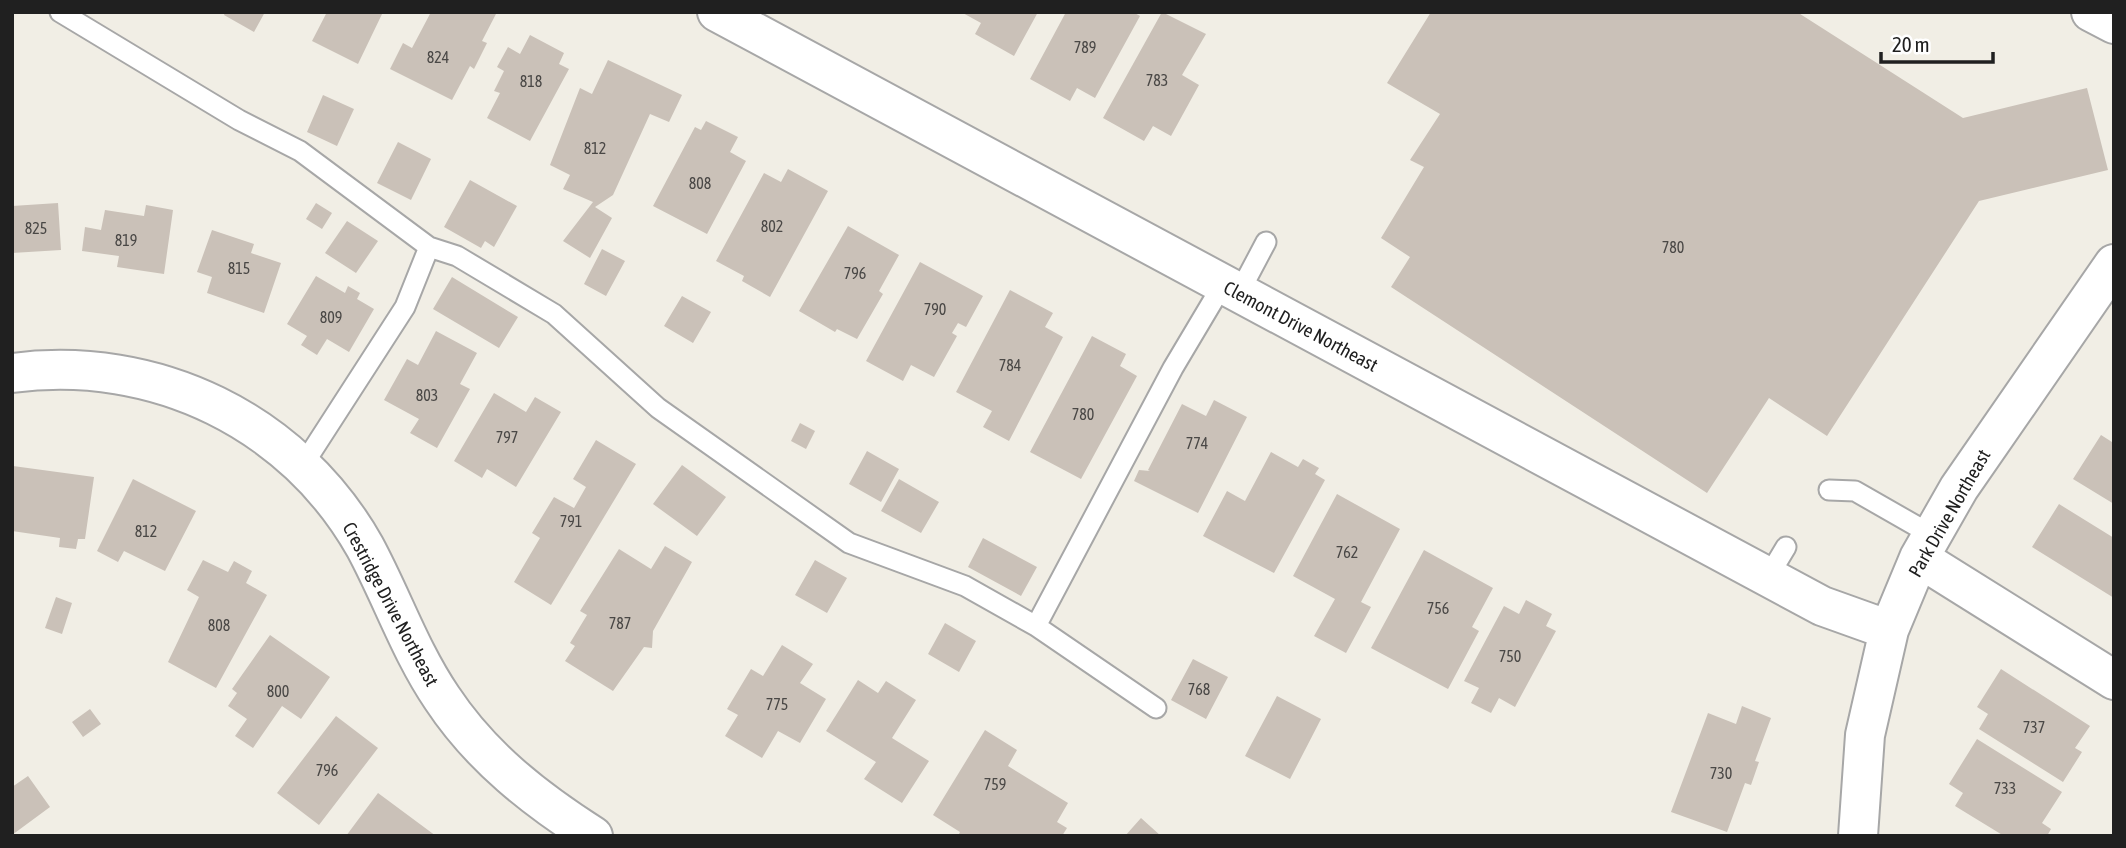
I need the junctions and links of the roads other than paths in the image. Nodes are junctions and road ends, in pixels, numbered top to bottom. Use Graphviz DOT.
graph roads {
  1 [pos="60,12"];
  2 [pos="717,12"];
  3 [pos="2091,12"];
  4 [pos="2114,24"];
  5 [pos="1266,242"];
  6 [pos="429,247"];
  7 [pos="2114,264"];
  8 [pos="1231,288"];
  9 [pos="12,373"];
  10 [pos="303,465"];
  11 [pos="1829,490"];
  12 [pos="1925,546"];
  13 [pos="1036,626"];
  14 [pos="1889,630"];
  15 [pos="2114,680"];
  16 [pos="1156,708"];
  17 [pos="593,836"];
  18 [pos="1858,836"];
  1 -- 6 [label="lane"];
  2 -- 8 [label="street, Clemont Drive Northeast"];
  3 -- 4 [label="street"];
  5 -- 8 [label="lane"];
  6 -- 10 [label="lane"];
  6 -- 13 [label="lane"];
  7 -- 12 [label="street, Park Drive Northeast"];
  8 -- 13 [label="lane"];
  8 -- 14 [label="street, Clemont Drive Northeast"];
  9 -- 10 [label="street, Crestridge Drive Northeast"];
  10 -- 17 [label="street, Crestridge Drive Northeast"];
  11 -- 12 [label="lane"];
  12 -- 14 [label="street, Park Drive Northeast"];
  12 -- 15 [label="street"];
  13 -- 16 [label="lane"];
  14 -- 18 [label="street, Park Drive Northeast"];
}
